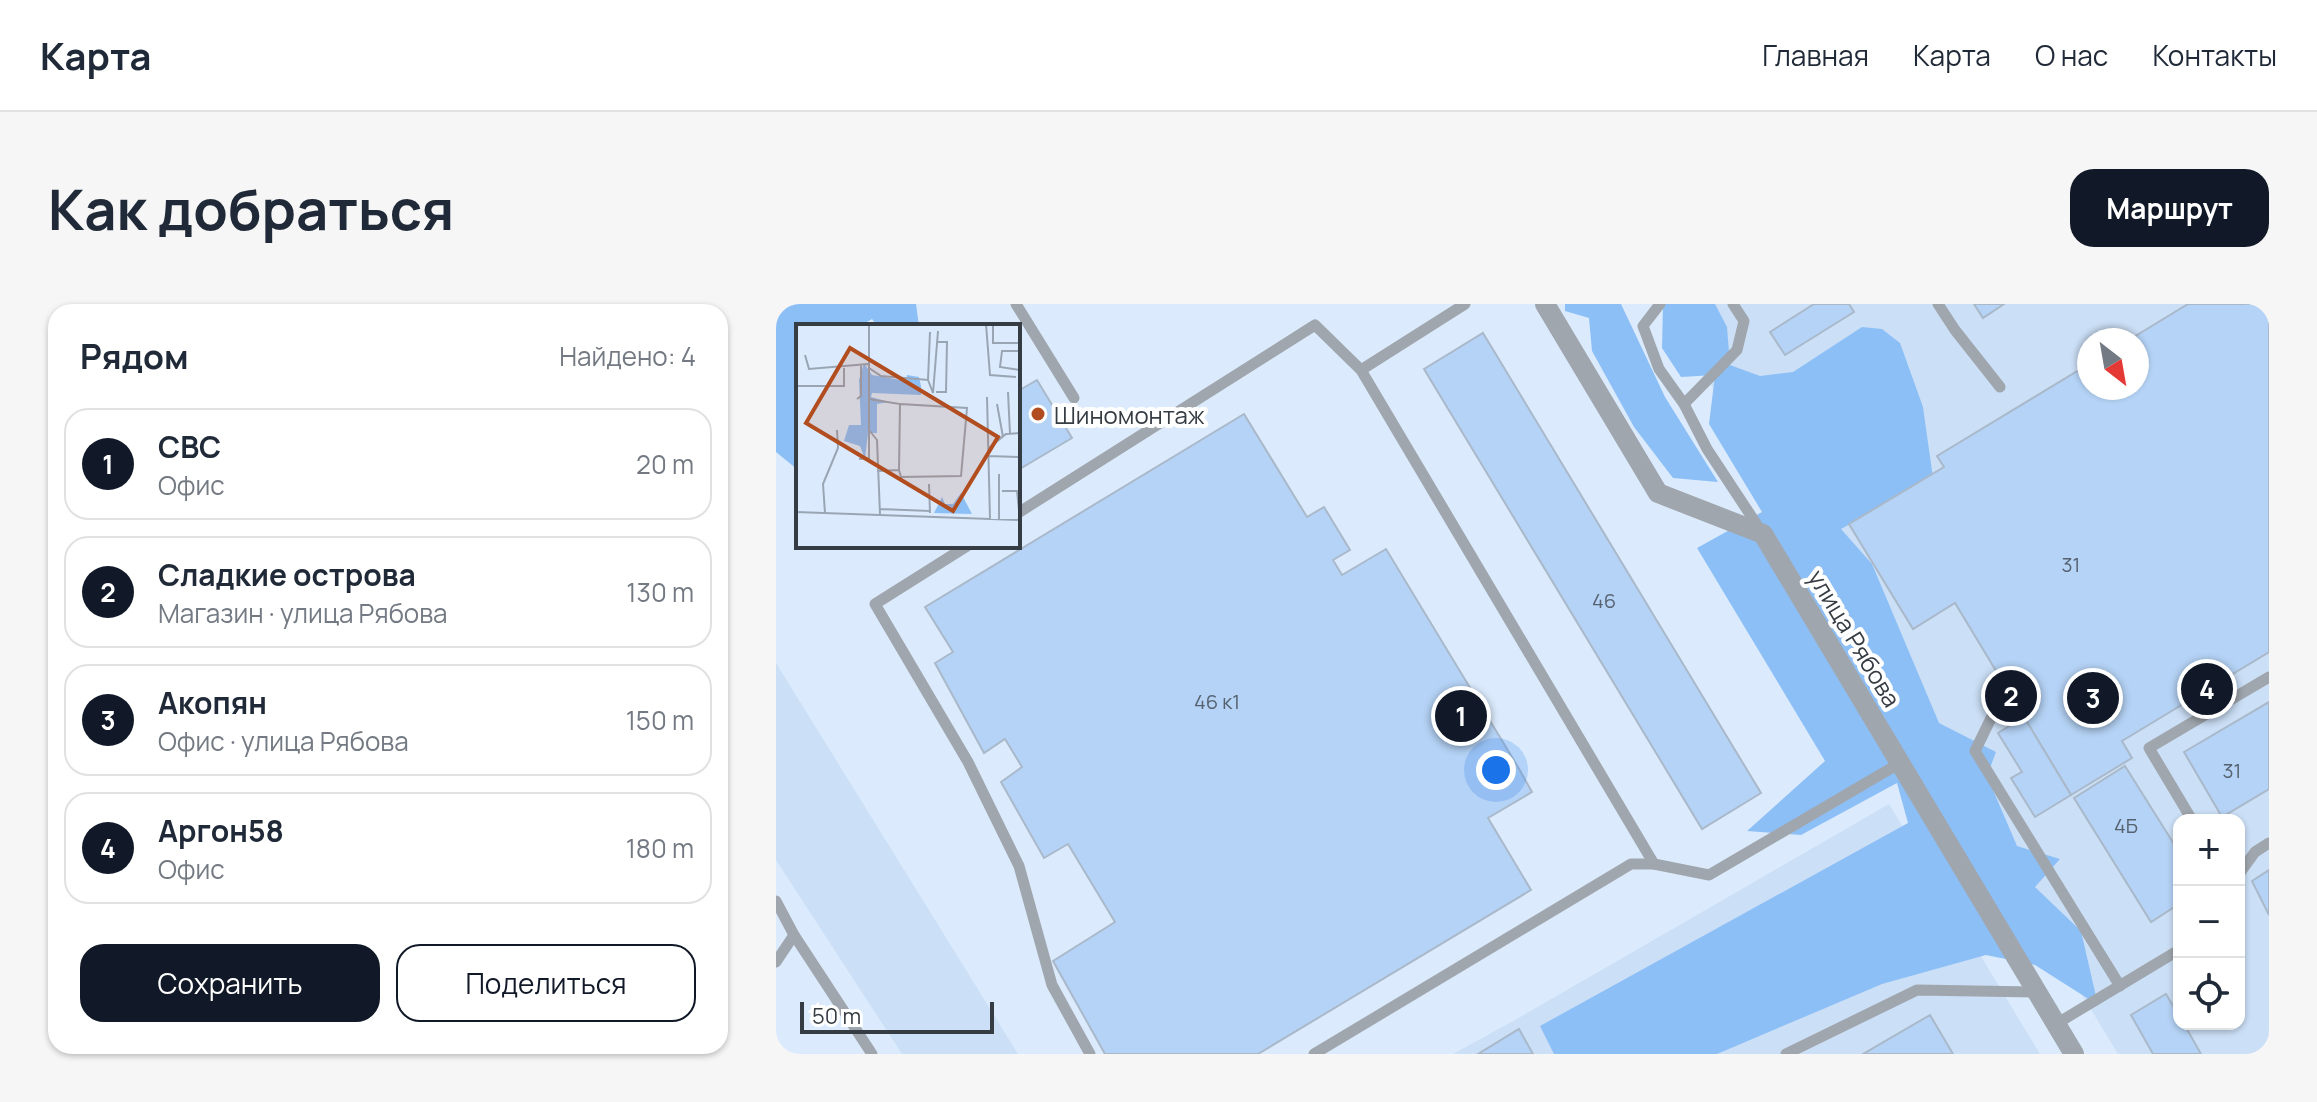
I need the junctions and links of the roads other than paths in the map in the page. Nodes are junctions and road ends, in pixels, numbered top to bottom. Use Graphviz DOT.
graph roads {
  1 [pos="1016,304"];
  2 [pos="1465,304"];
  3 [pos="1545,304"];
  4 [pos="1660,304"];
  5 [pos="1733,304"];
  6 [pos="1938,304"];
  7 [pos="1361,370"];
  8 [pos="2000,387"];
  9 [pos="1074,398"];
  10 [pos="1684,404"];
  11 [pos="1020,512"];
  12 [pos="1763,534"];
  13 [pos="964,548"];
  14 [pos="2269,677"];
  15 [pos="1996,708"];
  16 [pos="1900,763"];
  17 [pos="2188,814"];
  18 [pos="2269,843"];
  19 [pos="1654,864"];
  20 [pos="2245,866"];
  21 [pos="776,901"];
  22 [pos="794,935"];
  23 [pos="2173,954"];
  24 [pos="776,962"];
  25 [pos="2120,986"];
  26 [pos="2037,992"];
  27 [pos="2056,1024"];
  28 [pos="872,1054"];
  29 [pos="1090,1054"];
  30 [pos="1314,1054"];
  31 [pos="1786,1054"];
  32 [pos="2074,1054"];
  1 -- 9 [label="lane"];
  2 -- 7 [label="lane"];
  3 -- 12 [label="street"];
  4 -- 10 [label="lane"];
  5 -- 10 [label="lane"];
  6 -- 8 [label="lane"];
  7 -- 11 [label="lane"];
  7 -- 19 [label="lane"];
  10 -- 12 [label="lane"];
  12 -- 16 [label="street, улица Рябова"];
  13 -- 29 [label="lane"];
  14 -- 17 [label="lane"];
  15 -- 25 [label="lane"];
  16 -- 19 [label="lane"];
  16 -- 26 [label="street, улица Рябова"];
  18 -- 20 [label="lane"];
  19 -- 30 [label="lane"];
  21 -- 22 [label="lane"];
  22 -- 24 [label="lane"];
  22 -- 28 [label="lane"];
  23 -- 25 [label="lane"];
  25 -- 27 [label="lane"];
  26 -- 27 [label="street, улица Рябова"];
  26 -- 31 [label="lane"];
  27 -- 32 [label="street, улица Рябова"];
}
